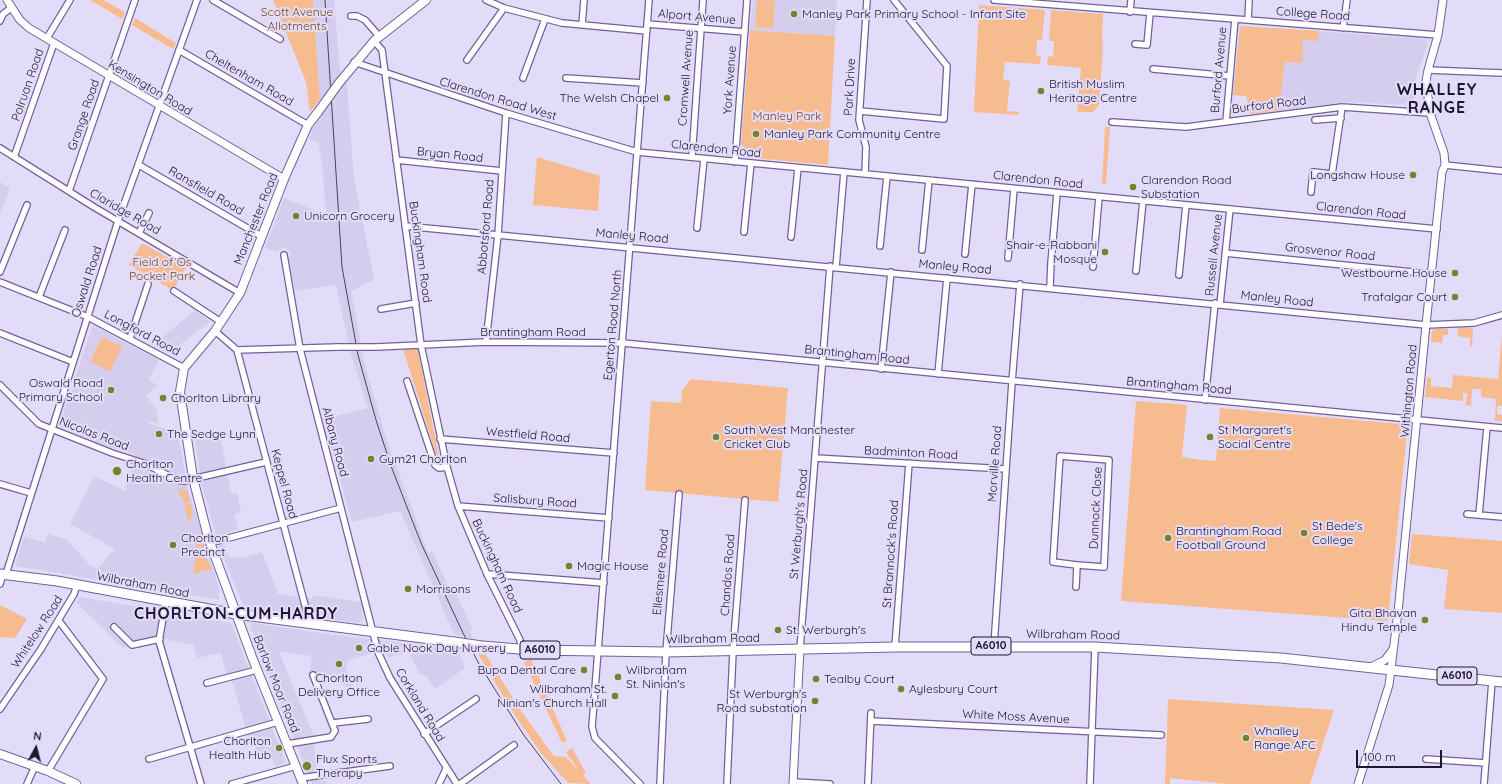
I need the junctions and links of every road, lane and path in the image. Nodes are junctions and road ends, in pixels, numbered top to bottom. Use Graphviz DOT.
graph roads {
  1 [pos="7,0"];
  2 [pos="70,0"];
  3 [pos="135,0"];
  4 [pos="197,0"];
  5 [pos="212,0"];
  6 [pos="426,0"];
  7 [pos="486,0"];
  8 [pos="584,0"];
  9 [pos="649,0"];
  10 [pos="703,0"];
  11 [pos="747,0"];
  12 [pos="867,0"];
  13 [pos="894,0"];
  14 [pos="994,0"];
  15 [pos="1131,0"];
  16 [pos="1250,0"];
  17 [pos="1347,0"];
  18 [pos="1443,0"];
  19 [pos="1049,3"];
  20 [pos="11,8"];
  21 [pos="504,8"];
  22 [pos="1130,12"];
  23 [pos="1150,13"];
  24 [pos="351,16"];
  25 [pos="545,19"];
  26 [pos="1235,20"];
  27 [pos="1248,20"];
  28 [pos="0,21"];
  29 [pos="647,24"];
  30 [pos="582,25"];
  31 [pos="701,28"];
  32 [pos="1343,28"];
  33 [pos="647,31"];
  34 [pos="745,32"];
  35 [pos="1438,35"];
  36 [pos="47,38"];
  37 [pos="376,38"];
  38 [pos="280,39"];
  39 [pos="54,43"];
  40 [pos="1135,44"];
  41 [pos="180,50"];
  42 [pos="467,60"];
  43 [pos="354,62"];
  44 [pos="1153,69"];
  45 [pos="1428,70"];
  46 [pos="384,73"];
  47 [pos="1502,73"];
  48 [pos="109,76"];
  49 [pos="1230,76"];
  50 [pos="523,78"];
  51 [pos="566,78"];
  52 [pos="643,83"];
  53 [pos="160,106"];
  54 [pos="1342,107"];
  55 [pos="860,111"];
  56 [pos="506,113"];
  57 [pos="1430,113"];
  58 [pos="1341,118"];
  59 [pos="1315,120"];
  60 [pos="1112,122"];
  61 [pos="1226,122"];
  62 [pos="308,125"];
  63 [pos="0,148"];
  64 [pos="637,152"];
  65 [pos="14,157"];
  66 [pos="692,158"];
  67 [pos="704,159"];
  68 [pos="396,160"];
  69 [pos="735,162"];
  70 [pos="751,163"];
  71 [pos="139,165"];
  72 [pos="1445,165"];
  73 [pos="798,168"];
  74 [pos="502,171"];
  75 [pos="1502,171"];
  76 [pos="844,172"];
  77 [pos="865,174"];
  78 [pos="887,176"];
  79 [pos="284,179"];
  80 [pos="929,180"];
  81 [pos="972,184"];
  82 [pos="1014,189"];
  83 [pos="69,191"];
  84 [pos="1311,192"];
  85 [pos="1057,193"];
  86 [pos="1099,197"];
  87 [pos="1143,201"];
  88 [pos="27,205"];
  89 [pos="1186,205"];
  90 [pos="1230,209"];
  91 [pos="149,213"];
  92 [pos="118,222"];
  93 [pos="405,226"];
  94 [pos="698,228"];
  95 [pos="1437,229"];
  96 [pos="65,230"];
  97 [pos="744,232"];
  98 [pos="138,233"];
  99 [pos="498,235"];
  100 [pos="261,236"];
  101 [pos="791,237"];
  102 [pos="880,246"];
  103 [pos="631,247"];
  104 [pos="922,250"];
  105 [pos="1225,253"];
  106 [pos="965,254"];
  107 [pos="284,255"];
  108 [pos="1008,258"];
  109 [pos="833,267"];
  110 [pos="1093,267"];
  111 [pos="1136,271"];
  112 [pos="0,272"];
  113 [pos="891,272"];
  114 [pos="1432,274"];
  115 [pos="1179,275"];
  116 [pos="947,278"];
  117 [pos="0,282"];
  118 [pos="148,284"];
  119 [pos="1020,284"];
  120 [pos="1050,287"];
  121 [pos="174,291"];
  122 [pos="240,293"];
  123 [pos="39,297"];
  124 [pos="416,303"];
  125 [pos="1217,304"];
  126 [pos="381,309"];
  127 [pos="1502,315"];
  128 [pos="88,317"];
  129 [pos="221,322"];
  130 [pos="1426,325"];
  131 [pos="214,331"];
  132 [pos="0,333"];
  133 [pos="130,338"];
  134 [pos="486,342"];
  135 [pos="623,343"];
  136 [pos="421,345"];
  137 [pos="300,349"];
  138 [pos="237,350"];
  139 [pos="73,362"];
  140 [pos="823,363"];
  141 [pos="184,368"];
  142 [pos="881,369"];
  143 [pos="938,374"];
  144 [pos="407,381"];
  145 [pos="1012,382"];
  146 [pos="0,385"];
  147 [pos="1205,400"];
  148 [pos="1418,420"];
  149 [pos="1487,427"];
  150 [pos="1502,428"];
  151 [pos="52,430"];
  152 [pos="440,439"];
  153 [pos="614,453"];
  154 [pos="815,458"];
  155 [pos="266,462"];
  156 [pos="909,464"];
  157 [pos="447,467"];
  158 [pos="1006,469"];
  159 [pos="193,478"];
  160 [pos="0,484"];
  161 [pos="31,493"];
  162 [pos="678,494"];
  163 [pos="745,500"];
  164 [pos="458,506"];
  165 [pos="341,508"];
  166 [pos="1467,514"];
  167 [pos="1479,515"];
  168 [pos="1502,517"];
  169 [pos="609,518"];
  170 [pos="283,523"];
  171 [pos="210,543"];
  172 [pos="1077,565"];
  173 [pos="3,574"];
  174 [pos="487,574"];
  175 [pos="604,583"];
  176 [pos="0,584"];
  177 [pos="77,585"];
  178 [pos="1076,587"];
  179 [pos="166,601"];
  180 [pos="236,614"];
  181 [pos="59,620"];
  182 [pos="310,624"];
  183 [pos="114,627"];
  184 [pos="374,633"];
  185 [pos="160,639"];
  186 [pos="895,646"];
  187 [pos="994,646"];
  188 [pos="1095,647"];
  189 [pos="522,649"];
  190 [pos="800,649"];
  191 [pos="1394,649"];
  192 [pos="733,651"];
  193 [pos="598,652"];
  194 [pos="666,652"];
  195 [pos="1368,667"];
  196 [pos="1392,669"];
  197 [pos="257,670"];
  198 [pos="313,675"];
  199 [pos="1497,682"];
  200 [pos="207,684"];
  201 [pos="476,699"];
  202 [pos="0,708"];
  203 [pos="871,713"];
  204 [pos="368,718"];
  205 [pos="871,721"];
  206 [pos="278,722"];
  207 [pos="333,723"];
  208 [pos="1092,732"];
  209 [pos="424,734"];
  210 [pos="1161,735"];
  211 [pos="287,744"];
  212 [pos="514,745"];
  213 [pos="190,748"];
  214 [pos="0,754"];
  215 [pos="1426,758"];
  216 [pos="149,759"];
  217 [pos="1486,763"];
  218 [pos="35,766"];
  219 [pos="296,766"];
  220 [pos="390,766"];
  221 [pos="446,769"];
  222 [pos="48,771"];
  223 [pos="302,781"];
  224 [pos="794,783"];
  225 [pos="27,784"];
  226 [pos="76,784"];
  227 [pos="201,784"];
  228 [pos="232,784"];
  229 [pos="439,784"];
  230 [pos="459,784"];
  231 [pos="640,784"];
  232 [pos="660,784"];
  233 [pos="727,784"];
  234 [pos="830,784"];
  235 [pos="868,784"];
  236 [pos="1090,784"];
  237 [pos="1358,784"];
  238 [pos="1484,784"];
  1 -- 20 [label="street, Kensington Road"];
  2 -- 36 [label="street"];
  3 -- 48 [label="street, Grange Road"];
  4 -- 41 [label="street, Oswald Road"];
  5 -- 38 [label="street"];
  6 -- 37 [label="main road, Manchester Road"];
  7 -- 21 [label="street"];
  8 -- 30 [label="street"];
  9 -- 29 [label="street, Egerton Road North"];
  10 -- 31 [label="street, Cromwell Avenue"];
  11 -- 34 [label="street, York Avenue"];
  12 -- 55 [label="street, Park Drive"];
  13 -- 55 [label="street"];
  14 -- 19 [label="street, College Road"];
  15 -- 22 [label="street"];
  16 -- 27 [label="street"];
  17 -- 32 [label="street"];
  18 -- 35 [label="street, Withington Road"];
  19 -- 22 [label="street, College Road"];
  20 -- 28 [label="street"];
  20 -- 36 [label="street, Kensington Road"];
  21 -- 25 [label="street"];
  21 -- 42 [label="street"];
  22 -- 23 [label="street, College Road"];
  23 -- 26 [label="street, College Road"];
  23 -- 40 [label="street"];
  24 -- 37 [label="street, Buckingham Road"];
  25 -- 30 [label="street"];
  25 -- 50 [label="street"];
  26 -- 27 [label="street, College Road"];
  26 -- 49 [label="street, Burford Avenue"];
  27 -- 32 [label="street, College Road"];
  29 -- 31 [label="street, Alport Avenue"];
  29 -- 33 [label="street, Egerton Road North"];
  30 -- 33 [label="street"];
  31 -- 34 [label="street, Alport Avenue"];
  31 -- 66 [label="street, Cromwell Avenue"];
  32 -- 35 [label="street, College Road"];
  33 -- 52 [label="street, Egerton Road North"];
  34 -- 69 [label="street, York Avenue"];
  35 -- 45 [label="street, Withington Road"];
  36 -- 39 [label="street, Kensington Road"];
  37 -- 43 [label="main road, Manchester Road"];
  37 -- 46 [label="street, Buckingham Road"];
  39 -- 48 [label="street, Kensington Road"];
  39 -- 65 [label="street, Polruan Road"];
  41 -- 53 [label="street, Oswald Road"];
  41 -- 62 [label="street, Cheltenham Road"];
  43 -- 46 [label="street, Clarendon Road West"];
  43 -- 62 [label="main road, Manchester Road, bridge"];
  44 -- 49 [label="street"];
  45 -- 47 [label="street"];
  45 -- 57 [label="street, Withington Road"];
  46 -- 56 [label="street, Clarendon Road West"];
  46 -- 68 [label="street, Buckingham Road"];
  48 -- 53 [label="street, Kensington Road"];
  48 -- 83 [label="street, Grange Road"];
  49 -- 61 [label="street, Burford Avenue"];
  51 -- 52 [label="street"];
  52 -- 64 [label="street, Egerton Road North"];
  53 -- 71 [label="street, Oswald Road"];
  53 -- 79 [label="street, Kensington Road"];
  54 -- 57 [label="street, Burford Road"];
  54 -- 58 [label="street"];
  54 -- 61 [label="street, Burford Road"];
  55 -- 77 [label="street, Park Drive"];
  56 -- 64 [label="street, Clarendon Road West"];
  56 -- 74 [label="street, Abbotsford Road"];
  57 -- 72 [label="street, Withington Road"];
  58 -- 59 [label="street"];
  58 -- 84 [label="street"];
  60 -- 61 [label="street, Burford Road"];
  62 -- 79 [label="main road, Manchester Road"];
  63 -- 65 [label="street, Claridge Road"];
  64 -- 66 [label="street, Clarendon Road"];
  64 -- 103 [label="street, Egerton Road North"];
  65 -- 83 [label="street, Claridge Road"];
  66 -- 67 [label="street, Clarendon Road"];
  67 -- 69 [label="street, Clarendon Road"];
  67 -- 94 [label="street"];
  68 -- 74 [label="street, Bryan Road"];
  68 -- 93 [label="street, Buckingham Road"];
  69 -- 70 [label="street, Clarendon Road"];
  70 -- 73 [label="street, Clarendon Road"];
  70 -- 97 [label="street"];
  71 -- 92 [label="street, Oswald Road"];
  71 -- 100 [label="street, Ransfield Road"];
  72 -- 75 [label="street"];
  72 -- 95 [label="street, Withington Road"];
  73 -- 76 [label="street, Clarendon Road"];
  73 -- 101 [label="street"];
  74 -- 99 [label="street, Abbotsford Road"];
  76 -- 77 [label="street, Clarendon Road"];
  76 -- 109 [label="street, St Werburgh's Road"];
  77 -- 78 [label="street, Clarendon Road"];
  78 -- 80 [label="street, Clarendon Road"];
  78 -- 102 [label="street"];
  79 -- 100 [label="main road, Manchester Road"];
  80 -- 81 [label="street, Clarendon Road"];
  80 -- 104 [label="street"];
  81 -- 82 [label="street, Clarendon Road"];
  81 -- 106 [label="street"];
  82 -- 85 [label="street, Clarendon Road"];
  82 -- 108 [label="street"];
  83 -- 92 [label="street, Claridge Road"];
  85 -- 86 [label="street, Clarendon Road"];
  85 -- 120 [label="street"];
  86 -- 87 [label="street, Clarendon Road"];
  86 -- 110 [label="street"];
  87 -- 89 [label="street, Clarendon Road"];
  87 -- 111 [label="street"];
  88 -- 112 [label="street"];
  89 -- 90 [label="street, Clarendon Road"];
  89 -- 115 [label="street"];
  90 -- 95 [label="street, Clarendon Road"];
  90 -- 105 [label="street, Russell Avenue"];
  91 -- 98 [label="street"];
  92 -- 98 [label="street, Claridge Road"];
  92 -- 128 [label="street, Oswald Road"];
  93 -- 99 [label="street, Manley Road"];
  93 -- 124 [label="street, Buckingham Road"];
  95 -- 114 [label="street, Withington Road"];
  96 -- 123 [label="street"];
  98 -- 122 [label="street, Claridge Road"];
  99 -- 103 [label="street, Manley Road"];
  99 -- 134 [label="street, Abbotsford Road"];
  100 -- 122 [label="main road, Manchester Road"];
  103 -- 109 [label="street, Manley Road"];
  103 -- 135 [label="street, Egerton Road North"];
  105 -- 114 [label="street, Grosvenor Road"];
  105 -- 125 [label="street, Russell Avenue"];
  107 -- 137 [label="street, Albany Road"];
  109 -- 113 [label="street, Manley Road"];
  109 -- 140 [label="street, St Werburgh's Road"];
  113 -- 116 [label="street, Manley Road"];
  113 -- 142 [label="street"];
  114 -- 130 [label="street, Withington Road"];
  116 -- 119 [label="street, Manley Road"];
  116 -- 143 [label="street"];
  117 -- 123 [label="street, Longford Road"];
  118 -- 133 [label="street"];
  119 -- 120 [label="street, Manley Road"];
  119 -- 145 [label="street, Morville Road"];
  120 -- 125 [label="street, Manley Road"];
  121 -- 129 [label="street"];
  122 -- 129 [label="main road, Manchester Road"];
  123 -- 128 [label="street, Longford Road"];
  124 -- 126 [label="street"];
  124 -- 136 [label="street, Buckingham Road"];
  125 -- 130 [label="street, Manley Road"];
  125 -- 147 [label="street, Russell Avenue"];
  127 -- 130 [label="street, Manley Road"];
  128 -- 133 [label="street, Longford Road"];
  128 -- 139 [label="street, Oswald Road"];
  129 -- 131 [label="main road, Manchester Road"];
  130 -- 148 [label="street, Withington Road"];
  131 -- 138 [label="street"];
  131 -- 141 [label="main road, Manchester Road"];
  132 -- 139 [label="street"];
  133 -- 141 [label="street, Longford Road"];
  134 -- 135 [label="street, Brantingham Road"];
  134 -- 136 [label="street, Brantingham Road"];
  135 -- 140 [label="street, Brantingham Road"];
  135 -- 153 [label="street, Egerton Road North"];
  136 -- 137 [label="street, Brantingham Road, bridge"];
  136 -- 152 [label="street, Buckingham Road"];
  137 -- 138 [label="street, Brantingham Road"];
  137 -- 165 [label="street, Albany Road"];
  138 -- 155 [label="street, Keppel Road"];
  139 -- 151 [label="street, Oswald Road"];
  140 -- 142 [label="street, Brantingham Road"];
  140 -- 154 [label="street, St Werburgh's Road"];
  141 -- 159 [label="main road, Manchester Road"];
  142 -- 143 [label="street, Brantingham Road"];
  143 -- 145 [label="street, Brantingham Road"];
  144 -- 157 [label="street"];
  145 -- 147 [label="street, Brantingham Road"];
  145 -- 158 [label="street, Morville Road"];
  146 -- 151 [label="street, Nicolas Road"];
  147 -- 148 [label="street, Brantingham Road"];
  148 -- 149 [label="street, Brantingham Road"];
  148 -- 191 [label="street, Withington Road"];
  149 -- 150 [label="street, Brantingham Road"];
  149 -- 167 [label="street"];
  151 -- 159 [label="street, Nicolas Road"];
  151 -- 161 [label="street, Oswald Road"];
  152 -- 153 [label="street, Westfield Road"];
  152 -- 157 [label="street, Buckingham Road"];
  153 -- 169 [label="street, Egerton Road North"];
  154 -- 156 [label="street, Badminton Road"];
  154 -- 190 [label="street, St Werburgh's Road"];
  155 -- 159 [label="street, Nicolas Road"];
  155 -- 170 [label="street, Keppel Road"];
  156 -- 158 [label="street, Badminton Road"];
  156 -- 186 [label="street, St Brannock's Road"];
  157 -- 164 [label="street, Buckingham Road"];
  158 -- 187 [label="street, Morville Road"];
  159 -- 171 [label="main road, Barlow Moor Road"];
  160 -- 161 [label="street"];
  161 -- 173 [label="street, Oswald Road"];
  162 -- 194 [label="street, Ellesmere Road"];
  163 -- 192 [label="street, Chandos Road"];
  164 -- 169 [label="street, Salisbury Road"];
  164 -- 174 [label="street, Buckingham Road"];
  165 -- 170 [label="street"];
  165 -- 184 [label="street, Albany Road"];
  166 -- 167 [label="street"];
  167 -- 168 [label="street"];
  169 -- 175 [label="street, Egerton Road North"];
  170 -- 171 [label="street"];
  170 -- 182 [label="street, Keppel Road"];
  171 -- 180 [label="main road, Barlow Moor Road"];
  172 -- 172 [label="street, Dunnock Close"];
  172 -- 178 [label="street"];
  173 -- 176 [label="street"];
  173 -- 177 [label="highway, Wilbraham Road / A6010"];
  174 -- 175 [label="street"];
  174 -- 189 [label="street, Buckingham Road"];
  175 -- 193 [label="street, Egerton Road North"];
  177 -- 179 [label="highway, Wilbraham Road / A6010"];
  177 -- 181 [label="street, Whitelow Road"];
  179 -- 180 [label="highway, Wilbraham Road / A6010"];
  179 -- 185 [label="street"];
  180 -- 182 [label="highway, Wilbraham Road / A6010"];
  180 -- 197 [label="main road, Barlow Moor Road"];
  181 -- 202 [label="street, Whitelow Road"];
  181 -- 222 [label="street"];
  182 -- 184 [label="highway, Wilbraham Road / A6010"];
  183 -- 185 [label="street"];
  184 -- 189 [label="highway, Wilbraham Road / A6010, bridge"];
  184 -- 209 [label="street, Corkland Road"];
  185 -- 213 [label="street"];
  186 -- 187 [label="highway, Wilbraham Road / A6010"];
  186 -- 190 [label="highway, Wilbraham Road / A6010"];
  187 -- 188 [label="highway, Wilbraham Road / A6010"];
  188 -- 195 [label="highway, Wilbraham Road / A6010"];
  188 -- 208 [label="street"];
  189 -- 193 [label="highway, Wilbraham Road / A6010"];
  190 -- 192 [label="highway, Wilbraham Road / A6010"];
  190 -- 224 [label="street, St Werburgh's Road"];
  191 -- 195 [label="street"];
  191 -- 196 [label="street, Withington Road"];
  192 -- 194 [label="highway, Wilbraham Road / A6010"];
  192 -- 233 [label="street, Chandos Road"];
  193 -- 194 [label="highway, Wilbraham Road / A6010"];
  193 -- 231 [label="street, Egerton Road North"];
  194 -- 232 [label="street, Ellesmere Road"];
  195 -- 196 [label="highway, Wilbraham Road / A6010"];
  196 -- 199 [label="highway, Wilbraham Road / A6010"];
  196 -- 237 [label="street, Withington Road"];
  197 -- 200 [label="street"];
  197 -- 206 [label="main road, Barlow Moor Road"];
  198 -- 207 [label="street"];
  199 -- 217 [label="street"];
  201 -- 209 [label="street"];
  203 -- 205 [label="street"];
  204 -- 207 [label="street"];
  205 -- 208 [label="street, White Moss Avenue"];
  205 -- 235 [label="street"];
  206 -- 211 [label="main road, Barlow Moor Road"];
  206 -- 213 [label="street"];
  207 -- 211 [label="street"];
  208 -- 210 [label="street, White Moss Avenue"];
  208 -- 236 [label="street"];
  209 -- 221 [label="street, Corkland Road"];
  211 -- 219 [label="main road, Barlow Moor Road"];
  212 -- 230 [label="street"];
  213 -- 216 [label="street"];
  213 -- 227 [label="street"];
  214 -- 218 [label="main road"];
  215 -- 217 [label="street"];
  217 -- 238 [label="street"];
  218 -- 222 [label="main road"];
  218 -- 225 [label="street"];
  219 -- 223 [label="main road, Barlow Moor Road"];
  219 -- 228 [label="street"];
  220 -- 223 [label="street"];
  221 -- 229 [label="street"];
  221 -- 230 [label="street, Corkland Road"];
  222 -- 226 [label="main road"];
  224 -- 234 [label="street"];
}
